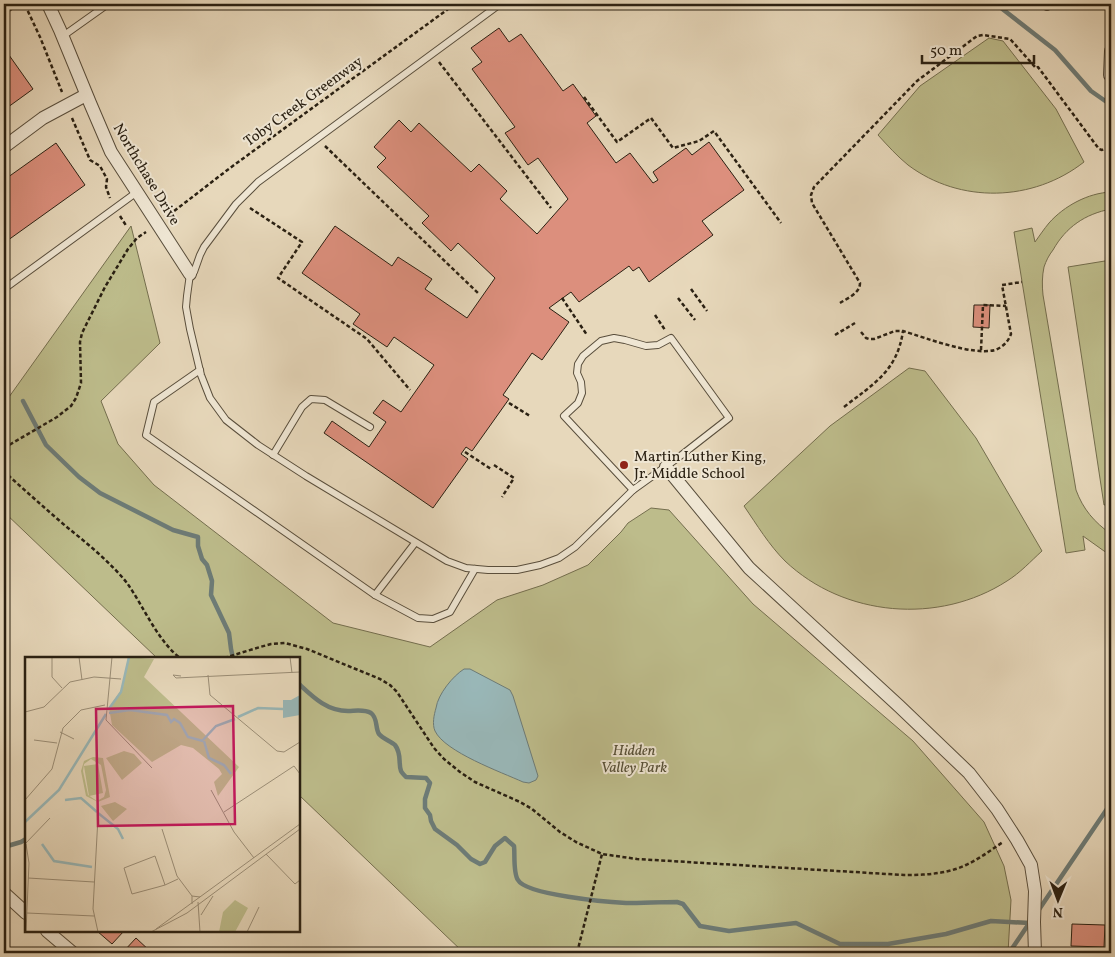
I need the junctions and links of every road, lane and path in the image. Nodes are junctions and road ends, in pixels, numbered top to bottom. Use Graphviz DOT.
graph roads {
  1 [pos="14,4"];
  2 [pos="24,4"];
  3 [pos="48,4"];
  4 [pos="108,4"];
  5 [pos="455,4"];
  6 [pos="500,4"];
  7 [pos="4,11"];
  8 [pos="63,36"];
  9 [pos="1111,51"];
  10 [pos="439,62"];
  11 [pos="1110,75"];
  12 [pos="86,95"];
  13 [pos="64,97"];
  14 [pos="584,97"];
  15 [pos="70,112"];
  16 [pos="1111,126"];
  17 [pos="325,146"];
  18 [pos="4,147"];
  19 [pos="137,192"];
  20 [pos="115,208"];
  21 [pos="250,208"];
  22 [pos="551,208"];
  23 [pos="166,218"];
  24 [pos="781,223"];
  25 [pos="126,227"];
  26 [pos="144,233"];
  27 [pos="190,274"];
  28 [pos="1022,282"];
  29 [pos="4,289"];
  30 [pos="691,289"];
  31 [pos="478,294"];
  32 [pos="562,298"];
  33 [pos="678,298"];
  34 [pos="840,303"];
  35 [pos="1006,306"];
  36 [pos="707,311"];
  37 [pos="655,315"];
  38 [pos="695,320"];
  39 [pos="854,323"];
  40 [pos="861,332"];
  41 [pos="903,332"];
  42 [pos="587,335"];
  43 [pos="835,335"];
  44 [pos="671,338"];
  45 [pos="981,351"];
  46 [pos="200,370"];
  47 [pos="410,390"];
  48 [pos="509,403"];
  49 [pos="844,407"];
  50 [pos="530,416"];
  51 [pos="370,428"];
  52 [pos="4,448"];
  53 [pos="465,452"];
  54 [pos="273,455"];
  55 [pos="494,465"];
  56 [pos="666,467"];
  57 [pos="491,469"];
  58 [pos="4,470"];
  59 [pos="633,490"];
  60 [pos="502,497"];
  61 [pos="416,543"];
  62 [pos="475,569"];
  63 [pos="375,595"];
  64 [pos="179,657"];
  65 [pos="227,657"];
  66 [pos="1013,839"];
  67 [pos="602,854"];
  68 [pos="4,893"];
  69 [pos="25,912"];
  70 [pos="48,932"];
  71 [pos="73,953"];
  72 [pos="577,953"];
  73 [pos="1035,953"];
  1 -- 7 [label="lane"];
  2 -- 13 [label="path"];
  3 -- 8 [label="street, Northchase Drive"];
  4 -- 8 [label="lane"];
  5 -- 23 [label="path, Toby Creek Greenway"];
  6 -- 27 [label="lane"];
  8 -- 12 [label="street, Northchase Drive"];
  9 -- 11 [label="street"];
  10 -- 22 [label="path"];
  12 -- 18 [label="street"];
  12 -- 19 [label="street, Northchase Drive"];
  14 -- 24 [label="path"];
  15 -- 20 [label="path"];
  16 -- 34 [label="path"];
  17 -- 31 [label="path"];
  19 -- 20 [label="lane"];
  19 -- 27 [label="street, Northchase Drive"];
  20 -- 25 [label="path"];
  20 -- 29 [label="lane"];
  21 -- 47 [label="path"];
  26 -- 52 [label="path"];
  27 -- 46 [label="lane"];
  28 -- 35 [label="path"];
  30 -- 36 [label="path"];
  32 -- 42 [label="path"];
  33 -- 38 [label="path"];
  35 -- 45 [label="path"];
  35 -- 45 [label="path"];
  37 -- 44 [label="path"];
  39 -- 43 [label="path"];
  40 -- 41 [label="path"];
  41 -- 45 [label="path"];
  41 -- 49 [label="path"];
  44 -- 56 [label="lane"];
  44 -- 59 [label="lane"];
  46 -- 54 [label="lane"];
  46 -- 63 [label="lane"];
  48 -- 50 [label="path"];
  51 -- 54 [label="lane"];
  53 -- 57 [label="path"];
  54 -- 61 [label="lane"];
  55 -- 60 [label="path"];
  56 -- 59 [label="lane"];
  56 -- 66 [label="street"];
  58 -- 64 [label="path"];
  59 -- 62 [label="lane"];
  61 -- 62 [label="lane"];
  61 -- 63 [label="lane"];
  62 -- 63 [label="lane"];
  65 -- 67 [label="path"];
  66 -- 67 [label="path"];
  66 -- 73 [label="street"];
  67 -- 72 [label="path"];
  68 -- 69 [label="street"];
  70 -- 71 [label="street"];
}
